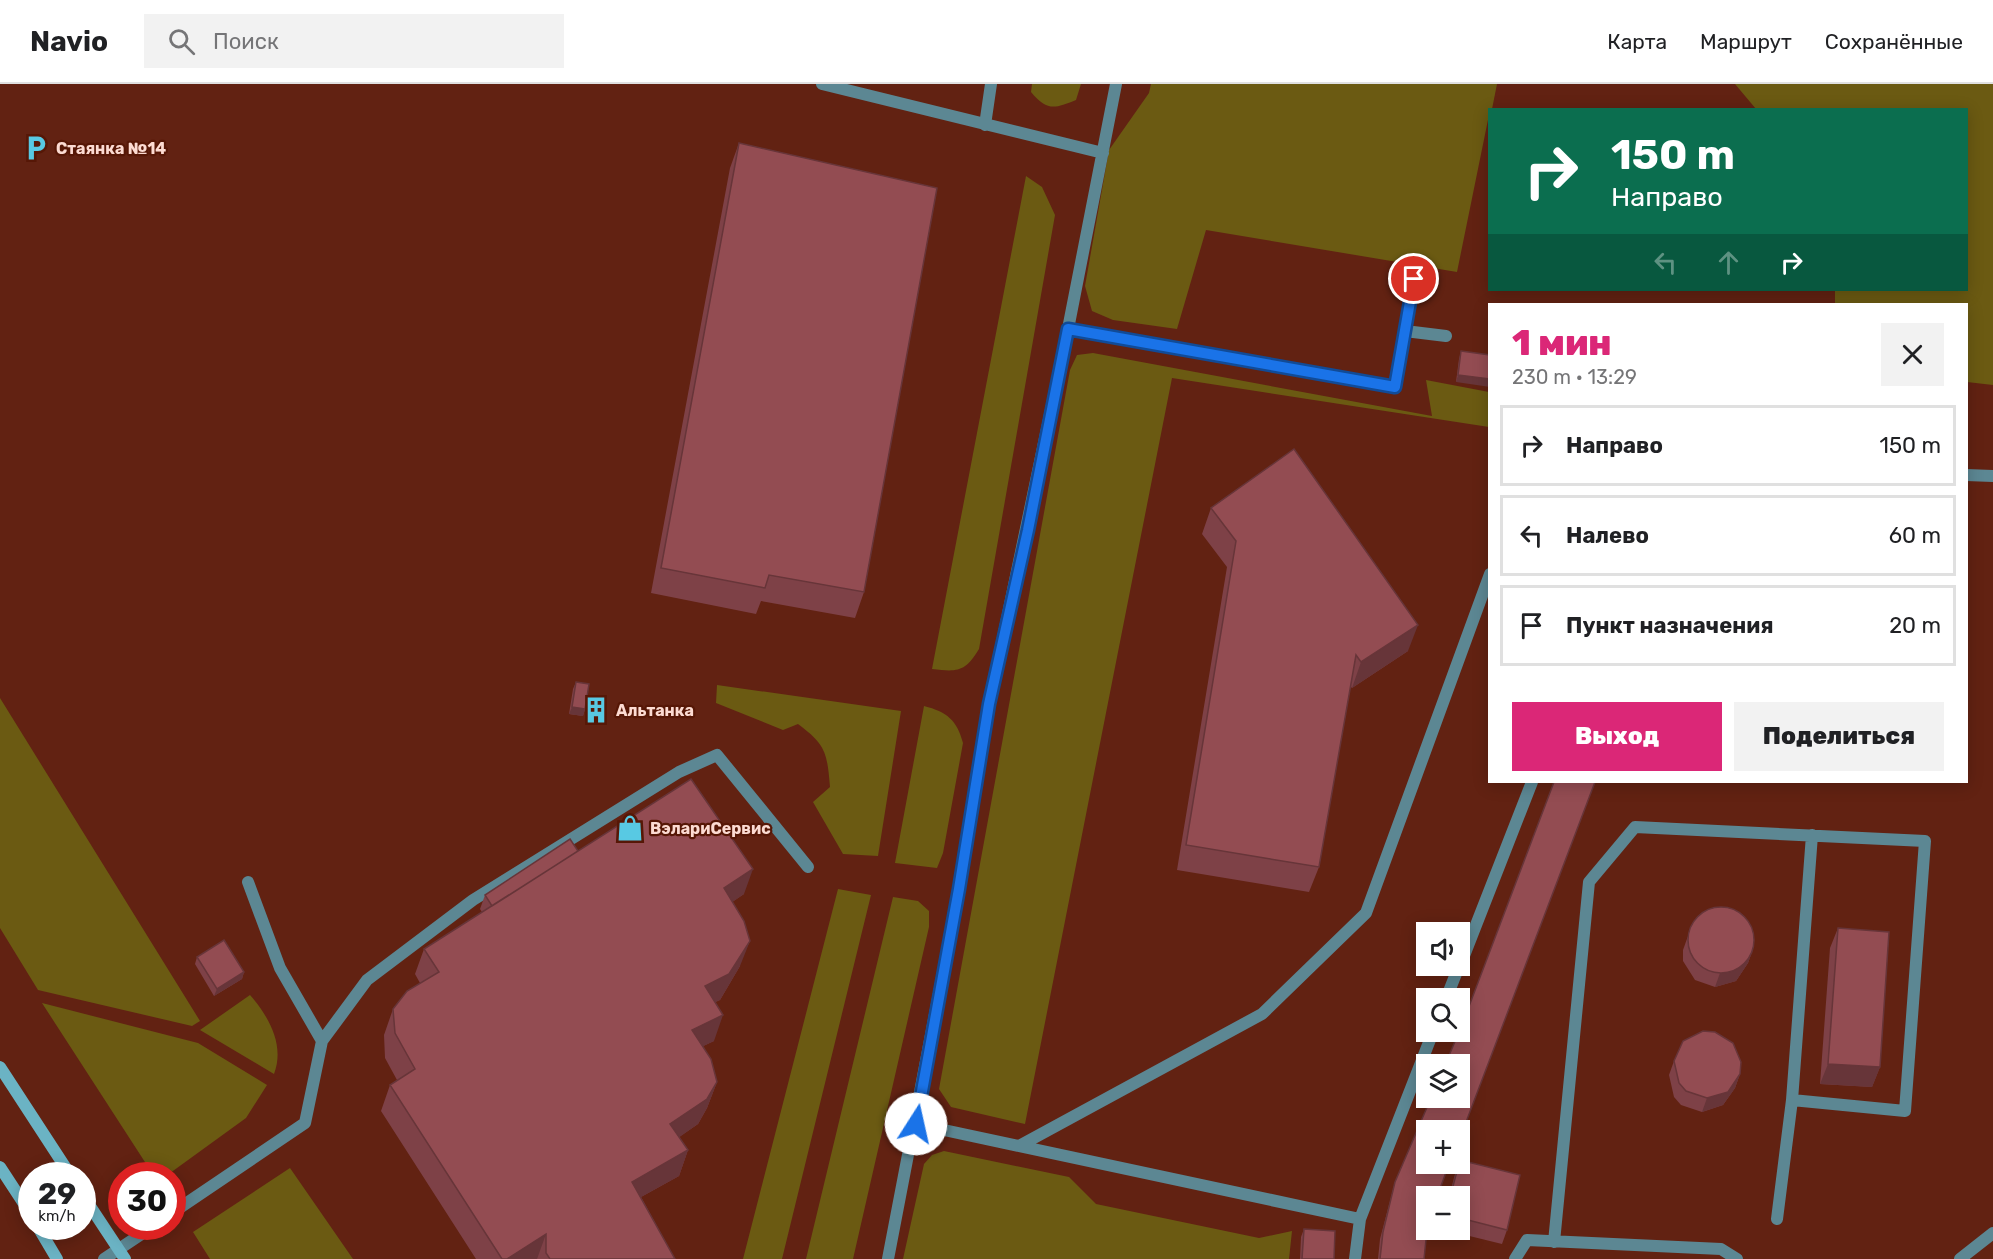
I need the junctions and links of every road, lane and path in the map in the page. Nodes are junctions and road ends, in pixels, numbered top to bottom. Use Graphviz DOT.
graph roads {
  1 [pos="822,84"];
  2 [pos="991,84"];
  3 [pos="1116,84"];
  4 [pos="985,125"];
  5 [pos="1102,153"];
  6 [pos="1414,279"];
  7 [pos="1068,329"];
  8 [pos="1405,331"];
  9 [pos="1446,336"];
  10 [pos="1968,475"];
  11 [pos="1993,476"];
  12 [pos="1488,579"];
  13 [pos="1532,783"];
  14 [pos="1812,836"];
  15 [pos="808,867"];
  16 [pos="248,882"];
  17 [pos="1470,940"];
  18 [pos="322,1041"];
  19 [pos="1429,1042"];
  20 [pos="0,1067"];
  21 [pos="1792,1100"];
  22 [pos="916,1124"];
  23 [pos="1019,1146"];
  24 [pos="62,1162"];
  25 [pos="0,1167"];
  26 [pos="18,1195"];
  27 [pos="186,1204"];
  28 [pos="96,1215"];
  29 [pos="1360,1219"];
  30 [pos="1777,1219"];
  31 [pos="1993,1233"];
  32 [pos="46,1240"];
  33 [pos="138,1240"];
  34 [pos="1554,1242"];
  35 [pos="122,1254"];
  36 [pos="57,1259"];
  37 [pos="104,1259"];
  38 [pos="888,1259"];
  39 [pos="1355,1259"];
  40 [pos="1515,1259"];
  41 [pos="1737,1259"];
  42 [pos="1960,1259"];
  1 -- 4 [label="street"];
  2 -- 4 [label="street"];
  3 -- 5 [label="street"];
  4 -- 5 [label="street"];
  5 -- 7 [label="street"];
  6 -- 8 [label="street"];
  7 -- 8 [label="street"];
  7 -- 22 [label="street"];
  8 -- 9 [label="street"];
  10 -- 11 [label="street"];
  12 -- 23 [label="street"];
  13 -- 17 [label="street"];
  14 -- 21 [label="street"];
  14 -- 21 [label="street"];
  14 -- 34 [label="street"];
  15 -- 18 [label="street"];
  16 -- 18 [label="street"];
  18 -- 27 [label="street"];
  19 -- 29 [label="street"];
  20 -- 24 [label="main road"];
  21 -- 30 [label="street"];
  22 -- 23 [label="street"];
  22 -- 38 [label="street"];
  23 -- 29 [label="street"];
  25 -- 26 [label="main road"];
  28 -- 35 [label="main road"];
  29 -- 39 [label="street"];
  31 -- 42 [label="street"];
  32 -- 36 [label="main road"];
  33 -- 35 [label="street"];
  34 -- 40 [label="street"];
  34 -- 41 [label="street"];
  35 -- 37 [label="street"];
}
